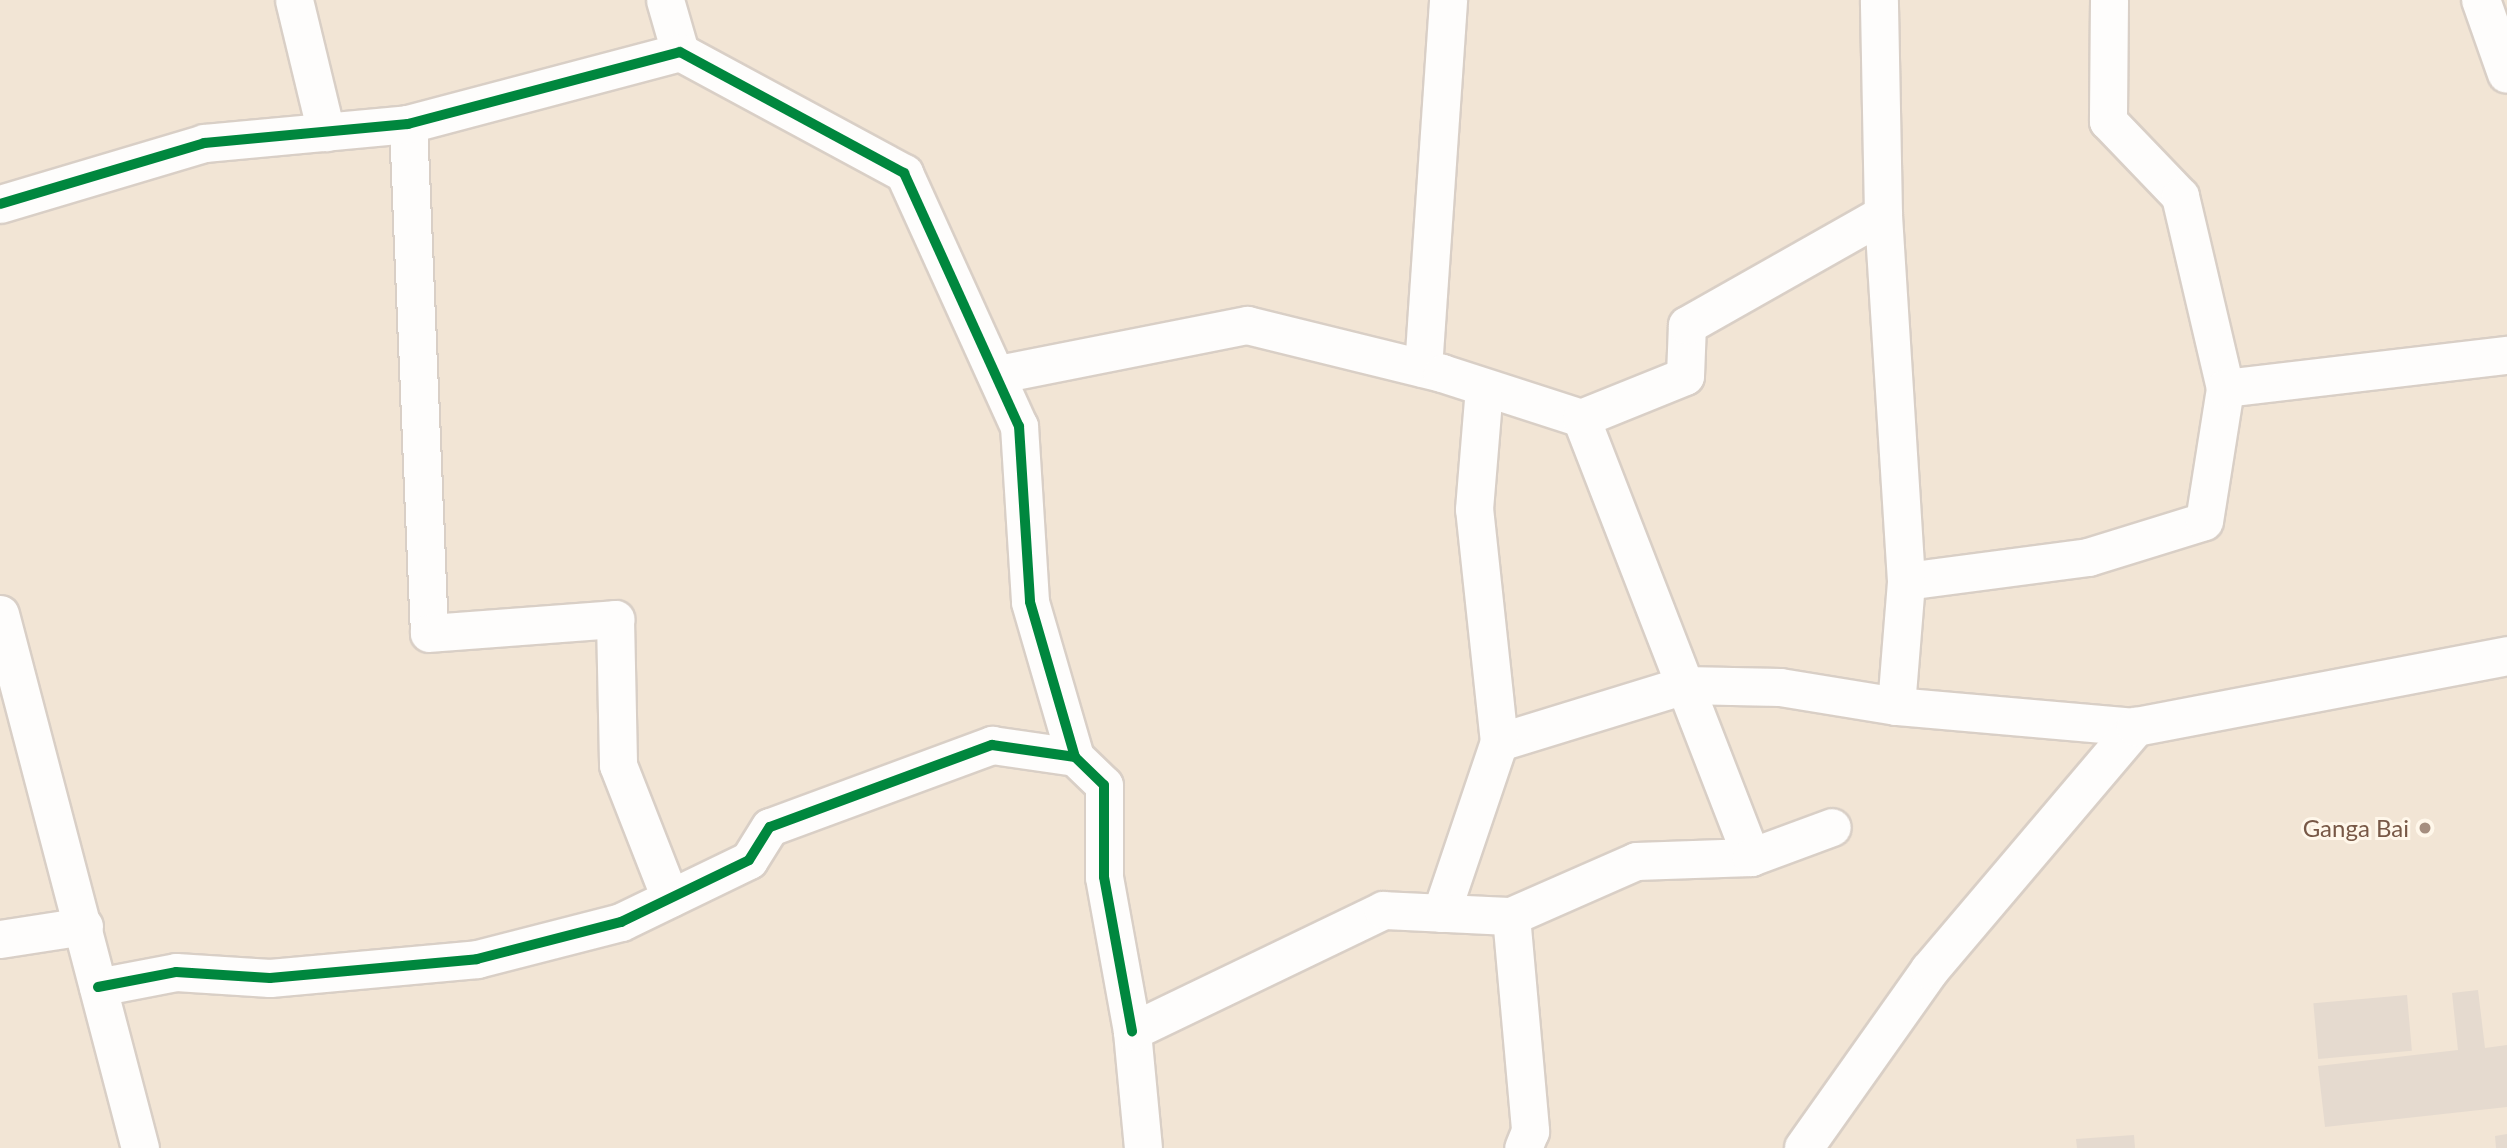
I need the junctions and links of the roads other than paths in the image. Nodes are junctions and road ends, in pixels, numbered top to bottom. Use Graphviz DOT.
graph roads {
  1 [pos="294,0"];
  2 [pos="665,0"];
  3 [pos="1448,0"];
  4 [pos="1879,0"];
  5 [pos="2109,0"];
  6 [pos="2481,0"];
  7 [pos="680,52"];
  8 [pos="2507,74"];
  9 [pos="408,124"];
  10 [pos="326,132"];
  11 [pos="0,204"];
  12 [pos="1883,214"];
  13 [pos="2507,355"];
  14 [pos="1423,368"];
  15 [pos="999,374"];
  16 [pos="1484,387"];
  17 [pos="2225,388"];
  18 [pos="1581,418"];
  19 [pos="1906,581"];
  20 [pos="0,614"];
  21 [pos="2507,656"];
  22 [pos="1684,685"];
  23 [pos="1895,706"];
  24 [pos="2136,727"];
  25 [pos="1500,742"];
  26 [pos="1075,757"];
  27 [pos="1832,827"];
  28 [pos="1751,857"];
  29 [pos="670,898"];
  30 [pos="1441,913"];
  31 [pos="1511,916"];
  32 [pos="84,926"];
  33 [pos="0,939"];
  34 [pos="99,987"];
  35 [pos="1132,1031"];
  36 [pos="141,1148"];
  37 [pos="1143,1148"];
  38 [pos="1523,1148"];
  39 [pos="1804,1148"];
  1 -- 10 [label="street"];
  2 -- 7 [label="street"];
  3 -- 14 [label="street"];
  4 -- 12 [label="street"];
  5 -- 17 [label="street"];
  6 -- 8 [label="street"];
  7 -- 9 [label="street"];
  7 -- 15 [label="street"];
  9 -- 10 [label="street"];
  9 -- 29 [label="street"];
  10 -- 11 [label="street"];
  12 -- 18 [label="street"];
  12 -- 19 [label="street"];
  13 -- 17 [label="street"];
  14 -- 15 [label="street"];
  14 -- 16 [label="street"];
  15 -- 26 [label="street"];
  16 -- 18 [label="street"];
  16 -- 25 [label="street"];
  17 -- 19 [label="street"];
  18 -- 22 [label="street"];
  19 -- 23 [label="street"];
  20 -- 32 [label="street"];
  21 -- 24 [label="street"];
  22 -- 23 [label="street"];
  22 -- 25 [label="street"];
  22 -- 28 [label="street"];
  23 -- 24 [label="street"];
  24 -- 39 [label="street"];
  25 -- 30 [label="street"];
  26 -- 29 [label="street"];
  26 -- 35 [label="street"];
  27 -- 28 [label="street"];
  28 -- 31 [label="street"];
  29 -- 34 [label="street"];
  30 -- 31 [label="street"];
  30 -- 35 [label="street"];
  31 -- 38 [label="street"];
  32 -- 33 [label="street"];
  32 -- 34 [label="street"];
  34 -- 36 [label="street"];
  35 -- 37 [label="street"];
}
